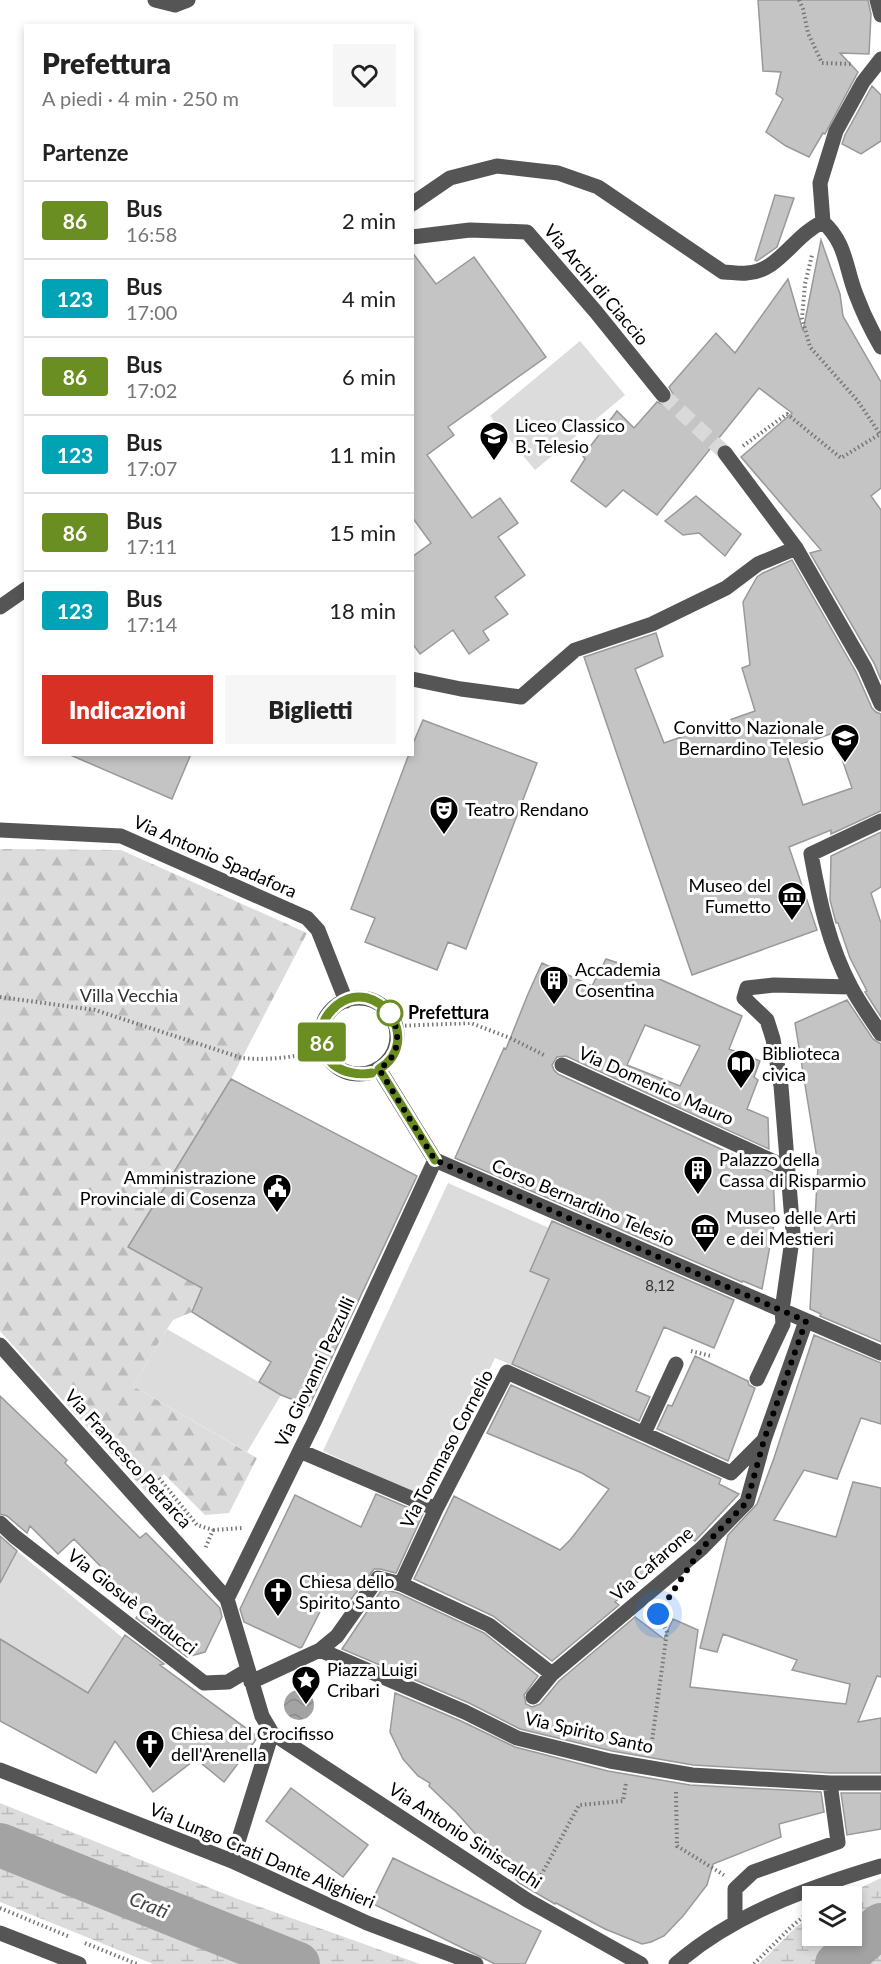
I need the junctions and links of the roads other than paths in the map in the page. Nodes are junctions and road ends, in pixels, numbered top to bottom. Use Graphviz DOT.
graph roads {
  1 [pos="155,0"];
  2 [pos="188,0"];
  3 [pos="877,0"];
  4 [pos="881,15"];
  5 [pos="878,62"];
  6 [pos="414,203"];
  7 [pos="823,222"];
  8 [pos="414,237"];
  9 [pos="881,347"];
  10 [pos="663,395"];
  11 [pos="725,453"];
  12 [pos="796,548"];
  13 [pos="24,590"];
  14 [pos="0,608"];
  15 [pos="414,679"];
  16 [pos="881,704"];
  17 [pos="881,821"];
  18 [pos="0,830"];
  19 [pos="850,987"];
  20 [pos="346,1001"];
  21 [pos="881,1034"];
  22 [pos="562,1065"];
  23 [pos="379,1069"];
  24 [pos="435,1160"];
  25 [pos="788,1168"];
  26 [pos="782,1310"];
  27 [pos="806,1321"];
  28 [pos="0,1345"];
  29 [pos="881,1353"];
  30 [pos="676,1364"];
  31 [pos="758,1379"];
  32 [pos="644,1433"];
  33 [pos="764,1440"];
  34 [pos="300,1451"];
  35 [pos="436,1509"];
  36 [pos="0,1523"];
  37 [pos="401,1584"];
  38 [pos="227,1599"];
  39 [pos="320,1650"];
  40 [pos="552,1674"];
  41 [pos="250,1676"];
  42 [pos="533,1697"];
  43 [pos="272,1733"];
  44 [pos="0,1770"];
  45 [pos="830,1783"];
  46 [pos="881,1783"];
  47 [pos="232,1861"];
  48 [pos="881,1866"];
  49 [pos="735,1923"];
  50 [pos="0,1933"];
  51 [pos="79,1964"];
  52 [pos="476,1964"];
  53 [pos="640,1964"];
  54 [pos="676,1964"];
  1 -- 2 [label="street"];
  3 -- 4 [label="street"];
  5 -- 7 [label="street"];
  6 -- 7 [label="street"];
  7 -- 9 [label="street"];
  8 -- 10 [label="street, Via Archi di Ciaccio"];
  11 -- 12 [label="street"];
  12 -- 15 [label="street"];
  12 -- 16 [label="street"];
  13 -- 14 [label="street"];
  17 -- 19 [label="street"];
  18 -- 20 [label="street, Via Antonio Spadafora"];
  19 -- 21 [label="street"];
  19 -- 25 [label="street"];
  20 -- 23 [label="street"];
  20 -- 23 [label="street"];
  22 -- 25 [label="street, Via Domenico Mauro"];
  23 -- 24 [label="street"];
  24 -- 26 [label="street, Corso Bernardino Telesio"];
  24 -- 34 [label="street, Via Giovanni Pezzulli"];
  25 -- 26 [label="street"];
  26 -- 27 [label="street, Corso Bernardino Telesio"];
  26 -- 31 [label="street"];
  27 -- 29 [label="street, Corso Bernardino Telesio"];
  27 -- 33 [label="street, Via Tommaso Cornelio"];
  28 -- 38 [label="street, Via Francesco Petrarca"];
  30 -- 32 [label="street"];
  32 -- 33 [label="street, Via Tommaso Cornelio"];
  32 -- 35 [label="street, Via Tommaso Cornelio"];
  33 -- 40 [label="street, Via Cafarone"];
  34 -- 35 [label="street"];
  34 -- 38 [label="street, Via Giovanni Pezzulli"];
  35 -- 37 [label="street, Via Tommaso Cornelio"];
  36 -- 41 [label="street, Via Giosuè Carducci"];
  37 -- 39 [label="street"];
  37 -- 40 [label="street"];
  38 -- 41 [label="street"];
  39 -- 41 [label="street"];
  39 -- 45 [label="street, Via Spirito Santo"];
  40 -- 42 [label="street, Via Cafarone"];
  41 -- 43 [label="street"];
  43 -- 47 [label="street"];
  43 -- 53 [label="street, Via Antonio Siniscalchi"];
  44 -- 47 [label="street, Via Lungo Crati Dante Alighieri"];
  45 -- 46 [label="street, Via Spirito Santo"];
  45 -- 49 [label="street"];
  47 -- 52 [label="street, Via Lungo Crati Dante Alighieri"];
  48 -- 49 [label="street"];
  49 -- 54 [label="street"];
  50 -- 51 [label="street"];
}
